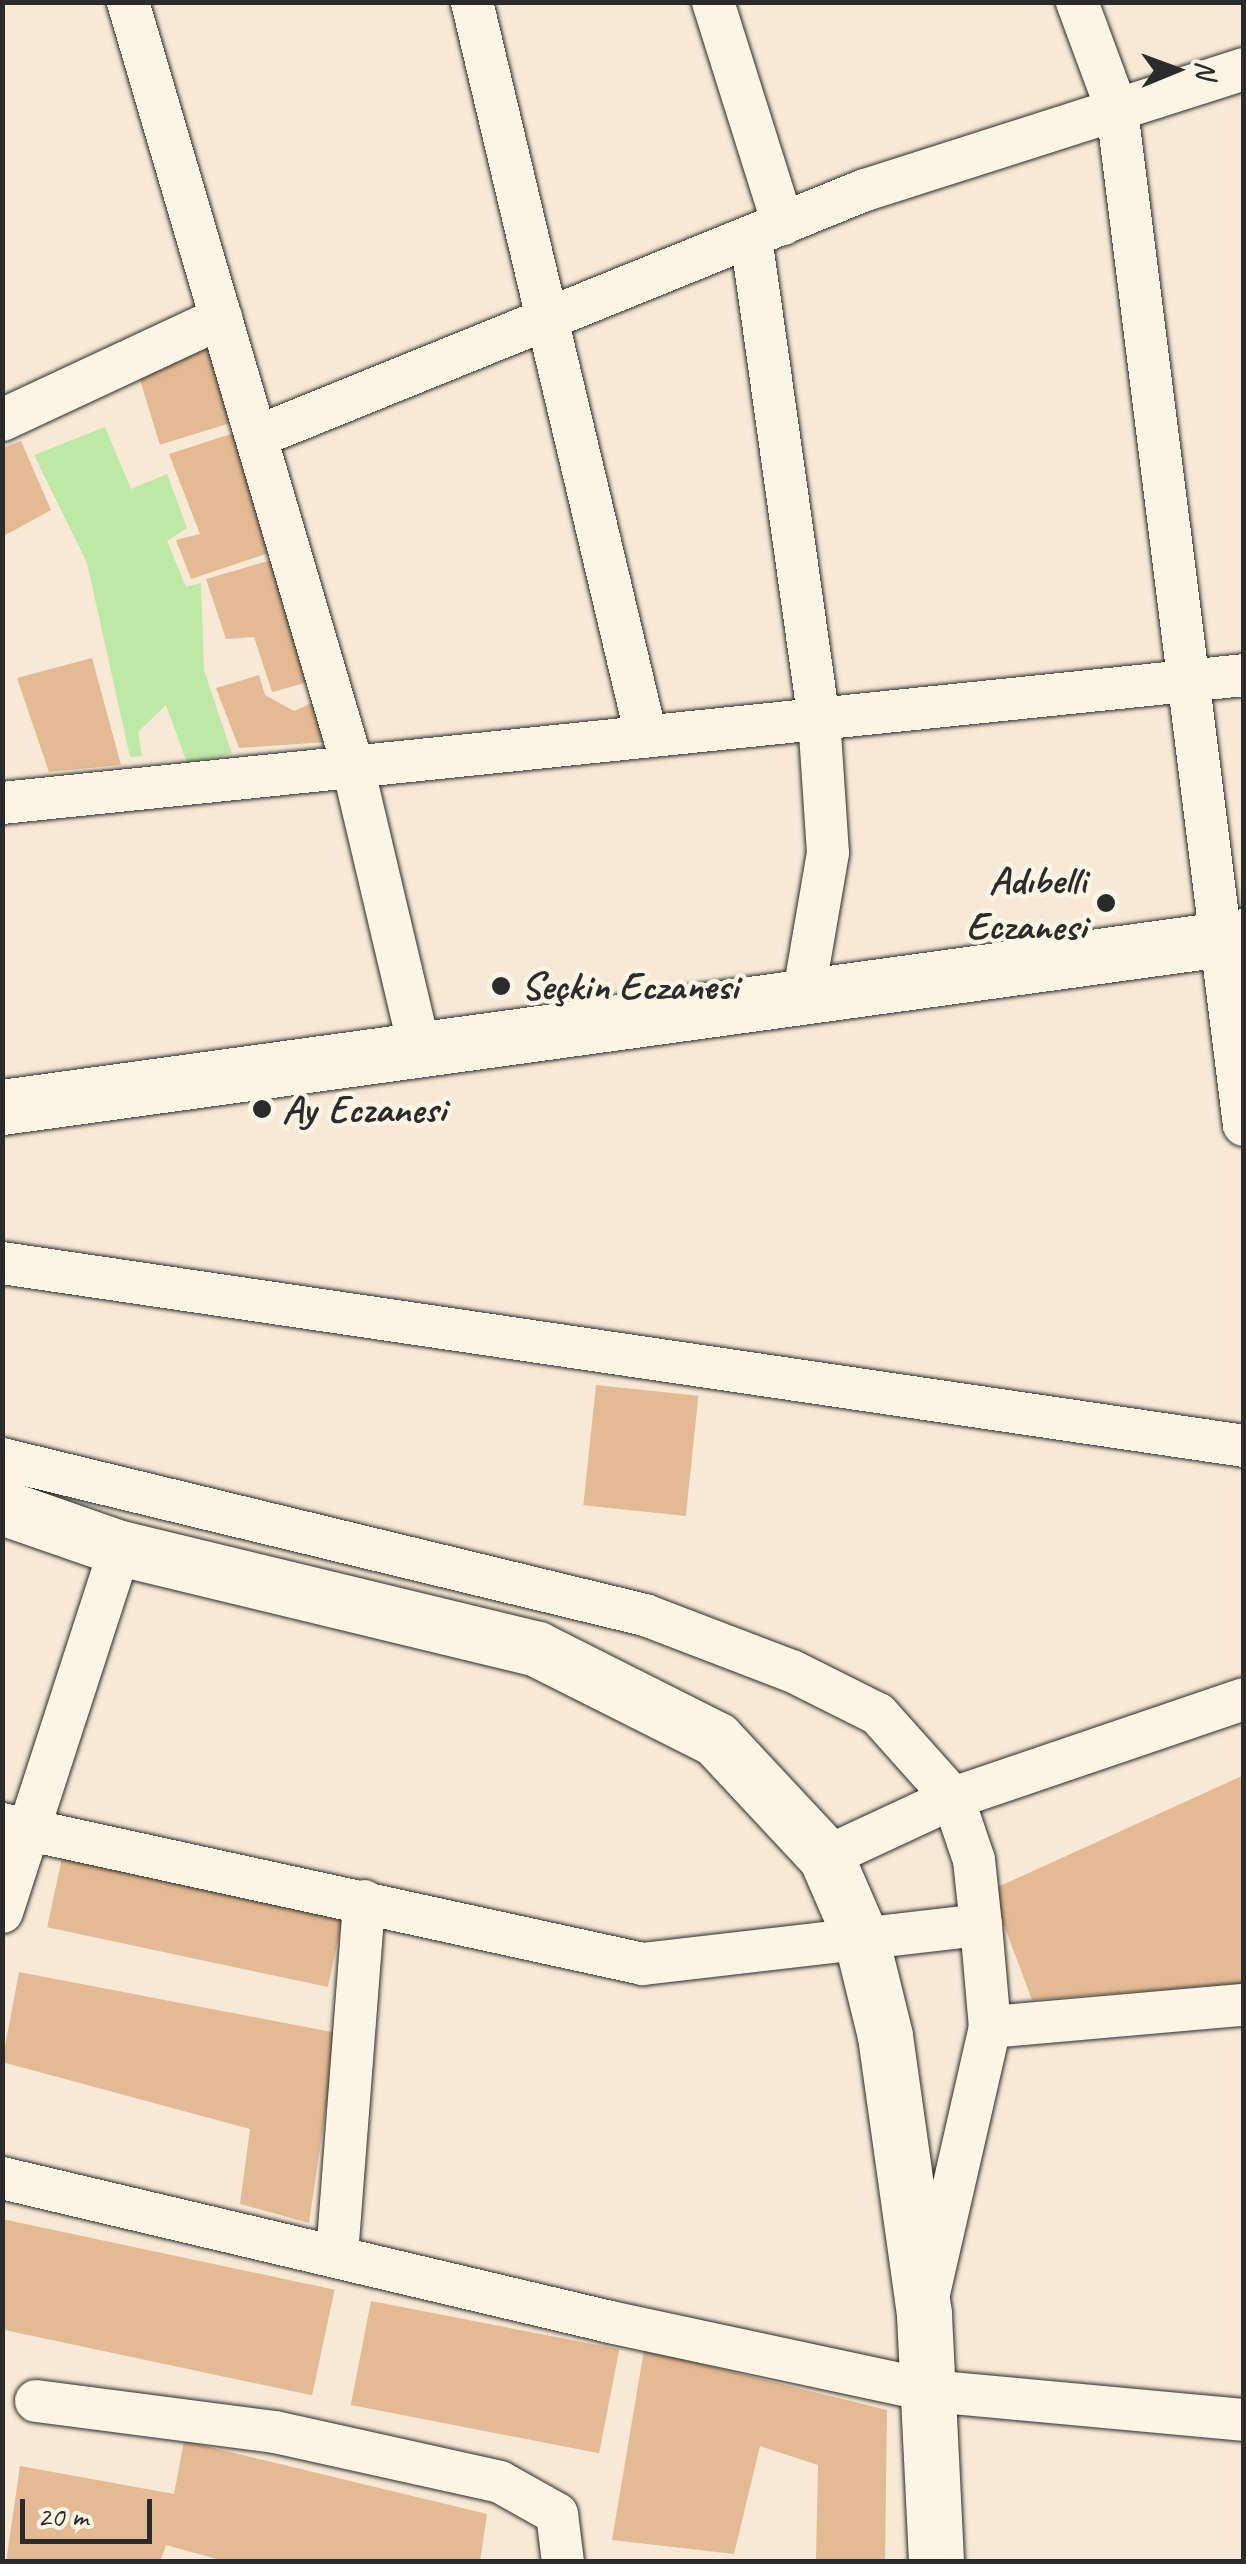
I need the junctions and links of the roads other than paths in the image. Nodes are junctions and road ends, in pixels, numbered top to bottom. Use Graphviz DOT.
graph roads {
  1 [pos="128,2"];
  2 [pos="472,2"];
  3 [pos="713,2"];
  4 [pos="1076,2"];
  5 [pos="1244,69"];
  6 [pos="1117,110"];
  7 [pos="767,230"];
  8 [pos="221,318"];
  9 [pos="549,319"];
  10 [pos="2,420"];
  11 [pos="256,437"];
  12 [pos="1244,675"];
  13 [pos="1190,679"];
  14 [pos="818,718"];
  15 [pos="646,736"];
  16 [pos="353,767"];
  17 [pos="2,803"];
  18 [pos="1234,937"];
  19 [pos="803,997"];
  20 [pos="420,1050"];
  21 [pos="2,1107"];
  22 [pos="1244,1125"];
  23 [pos="2,1263"];
  24 [pos="1244,1446"];
  25 [pos="2,1458"];
  26 [pos="2,1507"];
  27 [pos="120,1548"];
  28 [pos="1244,1699"];
  29 [pos="954,1798"];
  30 [pos="16,1827"];
  31 [pos="826,1858"];
  32 [pos="364,1901"];
  33 [pos="2,1912"];
  34 [pos="981,1925"];
  35 [pos="861,1938"];
  36 [pos="1244,2005"];
  37 [pos="990,2027"];
  38 [pos="2,2178"];
  39 [pos="337,2254"];
  40 [pos="924,2315"];
  41 [pos="931,2390"];
  42 [pos="36,2400"];
  43 [pos="1244,2420"];
  44 [pos="563,2562"];
  45 [pos="936,2562"];
  1 -- 8 [label="street"];
  2 -- 9 [label="street"];
  3 -- 7 [label="street"];
  4 -- 6 [label="street"];
  5 -- 6 [label="street"];
  6 -- 7 [label="street"];
  6 -- 13 [label="street"];
  7 -- 9 [label="street"];
  7 -- 14 [label="street"];
  8 -- 10 [label="street"];
  8 -- 11 [label="street"];
  9 -- 11 [label="street"];
  9 -- 15 [label="street"];
  11 -- 16 [label="street"];
  12 -- 13 [label="street"];
  13 -- 14 [label="street"];
  13 -- 18 [label="street"];
  14 -- 15 [label="street"];
  14 -- 19 [label="street"];
  15 -- 16 [label="street"];
  16 -- 17 [label="street"];
  16 -- 20 [label="street"];
  18 -- 19 [label="street"];
  18 -- 22 [label="street"];
  19 -- 20 [label="street"];
  20 -- 21 [label="street"];
  23 -- 24 [label="street"];
  25 -- 29 [label="street"];
  26 -- 27 [label="street"];
  27 -- 30 [label="street"];
  27 -- 31 [label="street"];
  28 -- 29 [label="street"];
  29 -- 31 [label="street"];
  29 -- 34 [label="street"];
  30 -- 32 [label="street"];
  30 -- 33 [label="street"];
  31 -- 35 [label="street"];
  32 -- 35 [label="street"];
  32 -- 39 [label="street"];
  34 -- 35 [label="street"];
  34 -- 37 [label="street"];
  35 -- 40 [label="street"];
  36 -- 37 [label="street"];
  37 -- 40 [label="street"];
  38 -- 39 [label="street"];
  39 -- 41 [label="street"];
  40 -- 41 [label="street"];
  41 -- 43 [label="street"];
  41 -- 45 [label="street"];
  42 -- 44 [label="street"];
}
